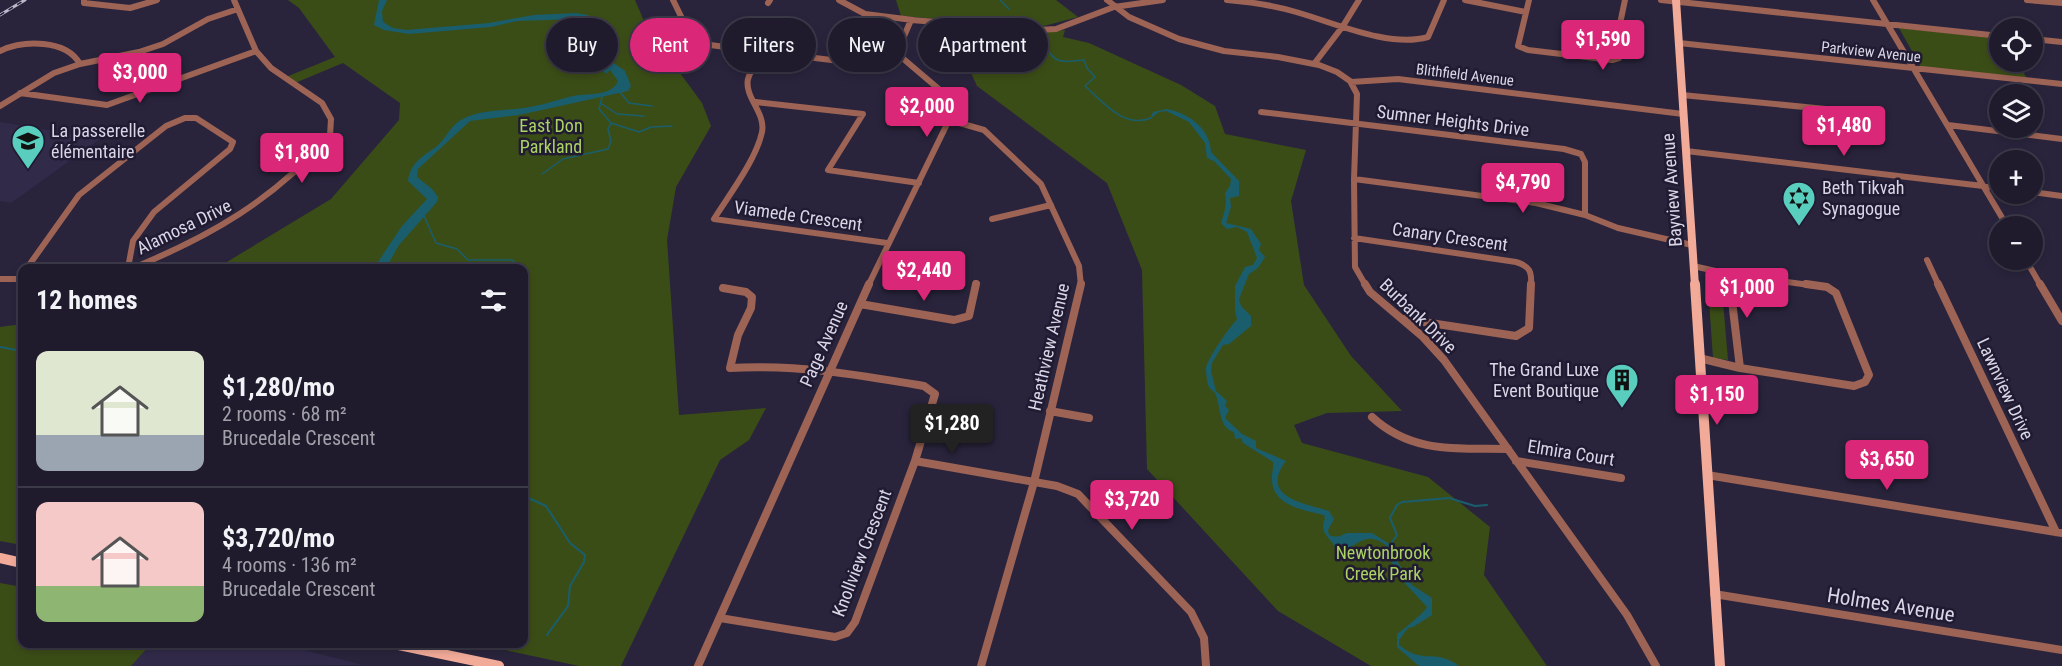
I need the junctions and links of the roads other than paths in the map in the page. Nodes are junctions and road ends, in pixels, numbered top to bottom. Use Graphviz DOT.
graph roads {
  1 [pos="84,0"];
  2 [pos="157,0"];
  3 [pos="234,0"];
  4 [pos="673,0"];
  5 [pos="839,0"];
  6 [pos="1109,0"];
  7 [pos="1163,0"];
  8 [pos="1227,0"];
  9 [pos="1359,0"];
  10 [pos="1444,0"];
  11 [pos="1465,0"];
  12 [pos="1529,0"];
  13 [pos="1625,0"];
  14 [pos="1661,0"];
  15 [pos="1873,0"];
  16 [pos="2027,0"];
  17 [pos="1676,1"];
  18 [pos="2061,2"];
  19 [pos="238,9"];
  20 [pos="1119,9"];
  21 [pos="1526,12"];
  22 [pos="911,20"];
  23 [pos="1888,25"];
  24 [pos="1343,26"];
  25 [pos="906,29"];
  26 [pos="1989,35"];
  27 [pos="2043,40"];
  28 [pos="2062,42"];
  29 [pos="1678,43"];
  30 [pos="722,45"];
  31 [pos="0,51"];
  32 [pos="256,51"];
  33 [pos="906,61"];
  34 [pos="80,64"];
  35 [pos="1314,64"];
  36 [pos="1915,68"];
  37 [pos="752,72"];
  38 [pos="1352,82"];
  39 [pos="2062,84"];
  40 [pos="20,93"];
  41 [pos="1682,95"];
  42 [pos="756,102"];
  43 [pos="0,106"];
  44 [pos="1261,112"];
  45 [pos="1683,114"];
  46 [pos="1856,115"];
  47 [pos="949,120"];
  48 [pos="1358,125"];
  49 [pos="1948,125"];
  50 [pos="2062,139"];
  51 [pos="1686,151"];
  52 [pos="1354,179"];
  53 [pos="919,183"];
  54 [pos="1983,186"];
  55 [pos="1989,187"];
  56 [pos="2043,193"];
  57 [pos="2062,196"];
  58 [pos="1051,205"];
  59 [pos="1585,215"];
  60 [pos="2001,216"];
  61 [pos="992,219"];
  62 [pos="1354,238"];
  63 [pos="887,243"];
  64 [pos="1692,245"];
  65 [pos="1928,260"];
  66 [pos="30,264"];
  67 [pos="129,264"];
  68 [pos="143,264"];
  69 [pos="1693,266"];
  70 [pos="2032,270"];
  71 [pos="1729,274"];
  72 [pos="18,277"];
  73 [pos="0,279"];
  74 [pos="976,283"];
  75 [pos="723,288"];
  76 [pos="860,304"];
  77 [pos="1402,318"];
  78 [pos="2062,321"];
  79 [pos="1699,358"];
  80 [pos="1740,368"];
  81 [pos="831,371"];
  82 [pos="1050,411"];
  83 [pos="1372,417"];
  84 [pos="1089,418"];
  85 [pos="1508,449"];
  86 [pos="915,461"];
  87 [pos="1516,461"];
  88 [pos="1707,475"];
  89 [pos="1621,478"];
  90 [pos="1034,482"];
  91 [pos="2059,532"];
  92 [pos="0,558"];
  93 [pos="18,562"];
  94 [pos="1714,594"];
  95 [pos="720,618"];
  96 [pos="413,648"];
  97 [pos="2062,650"];
  98 [pos="499,666"];
  99 [pos="698,666"];
  100 [pos="981,666"];
  101 [pos="1206,666"];
  102 [pos="1656,666"];
  103 [pos="1720,666"];
  1 -- 2 [label="street"];
  3 -- 19 [label="street, Alamosa Drive"];
  4 -- 30 [label="street"];
  5 -- 22 [label="street"];
  6 -- 20 [label="street"];
  7 -- 20 [label="street"];
  8 -- 24 [label="street"];
  9 -- 24 [label="street"];
  10 -- 24 [label="street"];
  11 -- 21 [label="street"];
  12 -- 21 [label="street"];
  13 -- 21 [label="street"];
  14 -- 17 [label="street"];
  15 -- 23 [label="street"];
  16 -- 18 [label="street"];
  17 -- 23 [label="street"];
  17 -- 29 [label="main road, Bayview Avenue"];
  19 -- 32 [label="street, Alamosa Drive"];
  19 -- 34 [label="street"];
  20 -- 22 [label="street"];
  20 -- 35 [label="street"];
  22 -- 25 [label="street"];
  23 -- 26 [label="street"];
  23 -- 36 [label="street"];
  24 -- 35 [label="street"];
  27 -- 28 [label="street"];
  29 -- 36 [label="street, Parkview Avenue"];
  29 -- 41 [label="main road, Bayview Avenue"];
  31 -- 34 [label="street"];
  32 -- 40 [label="street"];
  32 -- 68 [label="street, Alamosa Drive"];
  33 -- 47 [label="street"];
  34 -- 40 [label="street"];
  35 -- 38 [label="street"];
  36 -- 39 [label="street, Parkview Avenue"];
  36 -- 49 [label="street"];
  37 -- 42 [label="street, Viamede Crescent"];
  38 -- 45 [label="street, Blithfield Avenue"];
  38 -- 48 [label="street, Burbank Drive"];
  40 -- 43 [label="street"];
  41 -- 45 [label="main road, Bayview Avenue"];
  41 -- 46 [label="street"];
  42 -- 53 [label="street"];
  42 -- 63 [label="street, Viamede Crescent"];
  44 -- 48 [label="street, Sumner Heights Drive"];
  45 -- 51 [label="main road, Bayview Avenue"];
  47 -- 53 [label="street, Page Avenue"];
  47 -- 58 [label="street, Heathview Avenue"];
  48 -- 52 [label="street, Burbank Drive"];
  48 -- 59 [label="street, Sumner Heights Drive"];
  49 -- 50 [label="street"];
  49 -- 54 [label="street"];
  51 -- 54 [label="street"];
  51 -- 64 [label="main road, Bayview Avenue"];
  52 -- 59 [label="street"];
  52 -- 62 [label="street, Burbank Drive"];
  53 -- 63 [label="street, Page Avenue"];
  54 -- 55 [label="street"];
  54 -- 60 [label="street"];
  56 -- 57 [label="street"];
  58 -- 61 [label="street"];
  58 -- 82 [label="street, Heathview Avenue"];
  59 -- 64 [label="street"];
  62 -- 77 [label="street, Burbank Drive"];
  62 -- 77 [label="street, Canary Crescent"];
  63 -- 76 [label="street, Page Avenue"];
  64 -- 69 [label="main road, Bayview Avenue"];
  65 -- 91 [label="street, Lawnview Drive"];
  66 -- 67 [label="street"];
  69 -- 71 [label="street"];
  69 -- 79 [label="main road, Bayview Avenue"];
  70 -- 78 [label="street"];
  71 -- 80 [label="street"];
  71 -- 80 [label="street"];
  72 -- 73 [label="street"];
  74 -- 76 [label="street"];
  75 -- 81 [label="street"];
  76 -- 81 [label="street, Page Avenue"];
  77 -- 85 [label="street, Burbank Drive"];
  79 -- 80 [label="street"];
  79 -- 88 [label="main road, Bayview Avenue"];
  81 -- 86 [label="street, Knollview Crescent"];
  81 -- 95 [label="street, Page Avenue"];
  82 -- 84 [label="street"];
  82 -- 90 [label="street, Heathview Avenue"];
  83 -- 85 [label="street"];
  85 -- 87 [label="street, Burbank Drive"];
  86 -- 90 [label="street"];
  86 -- 95 [label="street, Knollview Crescent"];
  87 -- 89 [label="street, Elmira Court"];
  87 -- 102 [label="street, Burbank Drive"];
  88 -- 91 [label="street"];
  88 -- 94 [label="main road, Bayview Avenue"];
  90 -- 100 [label="street, Heathview Avenue"];
  90 -- 101 [label="street"];
  92 -- 93 [label="main road"];
  94 -- 97 [label="street, Holmes Avenue"];
  94 -- 103 [label="main road, Bayview Avenue"];
  95 -- 99 [label="street, Page Avenue"];
  96 -- 98 [label="main road"];
}
